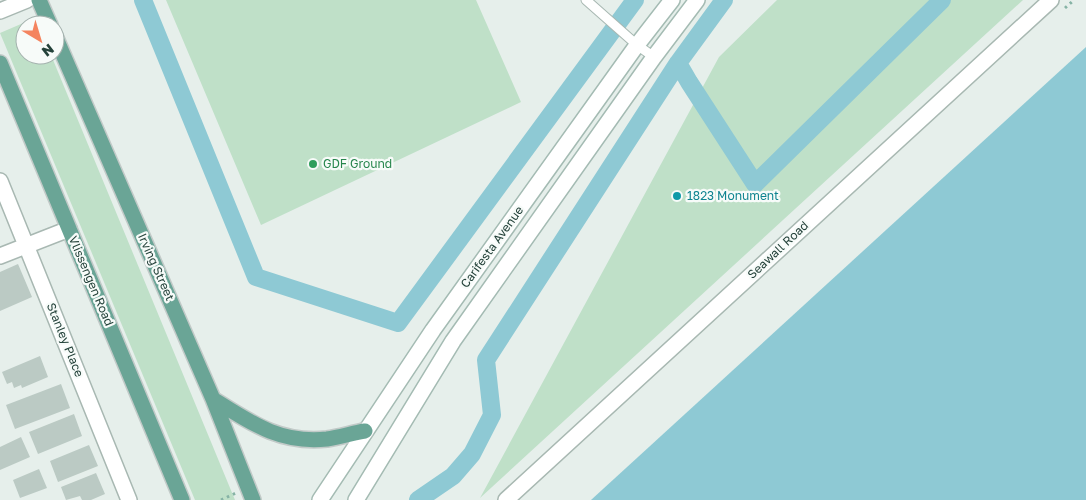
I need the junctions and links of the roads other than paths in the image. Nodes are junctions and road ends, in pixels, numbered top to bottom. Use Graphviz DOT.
graph roads {
  1 [pos="27,0"];
  2 [pos="40,0"];
  3 [pos="586,0"];
  4 [pos="672,0"];
  5 [pos="697,0"];
  6 [pos="1051,0"];
  7 [pos="0,11"];
  8 [pos="46,15"];
  9 [pos="636,45"];
  10 [pos="654,57"];
  11 [pos="65,59"];
  12 [pos="0,63"];
  13 [pos="0,181"];
  14 [pos="67,230"];
  15 [pos="30,244"];
  16 [pos="0,256"];
  17 [pos="213,398"];
  18 [pos="366,431"];
  19 [pos="128,500"];
  20 [pos="182,500"];
  21 [pos="253,500"];
  22 [pos="320,500"];
  23 [pos="356,500"];
  24 [pos="506,500"];
  1 -- 7 [label="main road"];
  2 -- 8 [label="main road"];
  3 -- 9 [label="lane"];
  4 -- 9 [label="main road, Carifesta Avenue"];
  5 -- 10 [label="main road, Carifesta Avenue"];
  6 -- 24 [label="main road, Seawall Road"];
  9 -- 10 [label="lane"];
  9 -- 18 [label="main road, Carifesta Avenue"];
  10 -- 23 [label="main road, Carifesta Avenue"];
  11 -- 17 [label="main road, Irving Street"];
  12 -- 14 [label="main road, Vlissengen Road"];
  13 -- 15 [label="main road, Stanley Place"];
  14 -- 15 [label="main road"];
  14 -- 20 [label="main road, Vlissengen Road"];
  15 -- 16 [label="main road"];
  15 -- 19 [label="main road, Stanley Place"];
  17 -- 18 [label="main road"];
  17 -- 21 [label="main road, Irving Street"];
  18 -- 22 [label="main road, Carifesta Avenue"];
}
